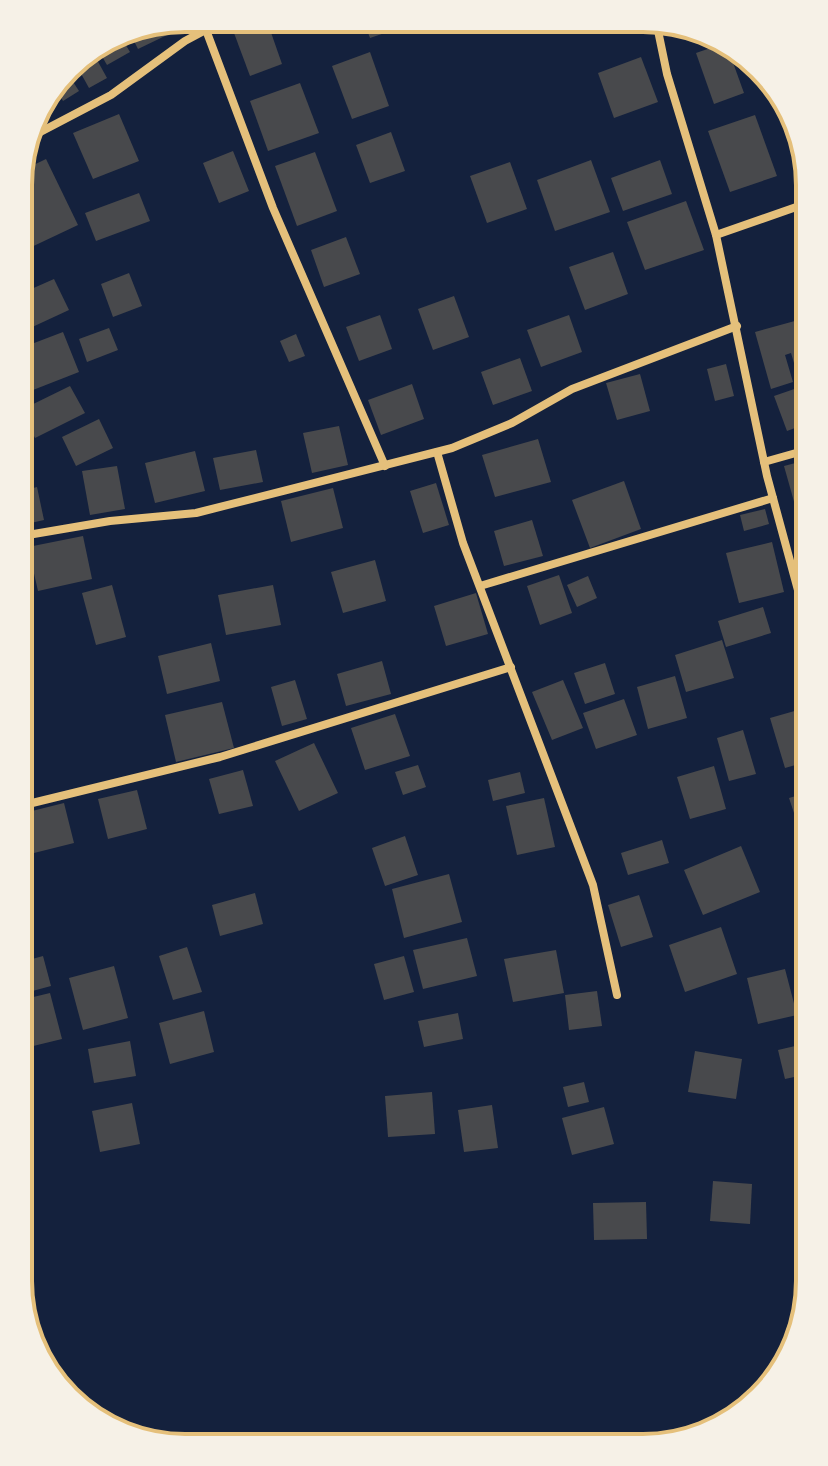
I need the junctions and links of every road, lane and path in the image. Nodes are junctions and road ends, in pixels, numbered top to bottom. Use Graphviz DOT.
graph roads {
  1 [pos="202,32"];
  2 [pos="207,32"];
  3 [pos="658,33"];
  4 [pos="42,131"];
  5 [pos="796,207"];
  6 [pos="716,235"];
  7 [pos="737,326"];
  8 [pos="437,452"];
  9 [pos="796,453"];
  10 [pos="764,462"];
  11 [pos="385,466"];
  12 [pos="773,498"];
  13 [pos="32,534"];
  14 [pos="796,583"];
  15 [pos="480,586"];
  16 [pos="511,667"];
  17 [pos="32,803"];
  18 [pos="617,995"];
  1 -- 4 [label="street"];
  2 -- 11 [label="street"];
  3 -- 6 [label="street"];
  5 -- 6 [label="street"];
  6 -- 7 [label="street"];
  7 -- 8 [label="street"];
  7 -- 10 [label="street"];
  8 -- 11 [label="street"];
  8 -- 15 [label="street"];
  9 -- 10 [label="street"];
  10 -- 12 [label="street"];
  11 -- 13 [label="street"];
  12 -- 14 [label="street"];
  12 -- 15 [label="street"];
  15 -- 16 [label="street"];
  16 -- 17 [label="street"];
  16 -- 18 [label="street"];
}
